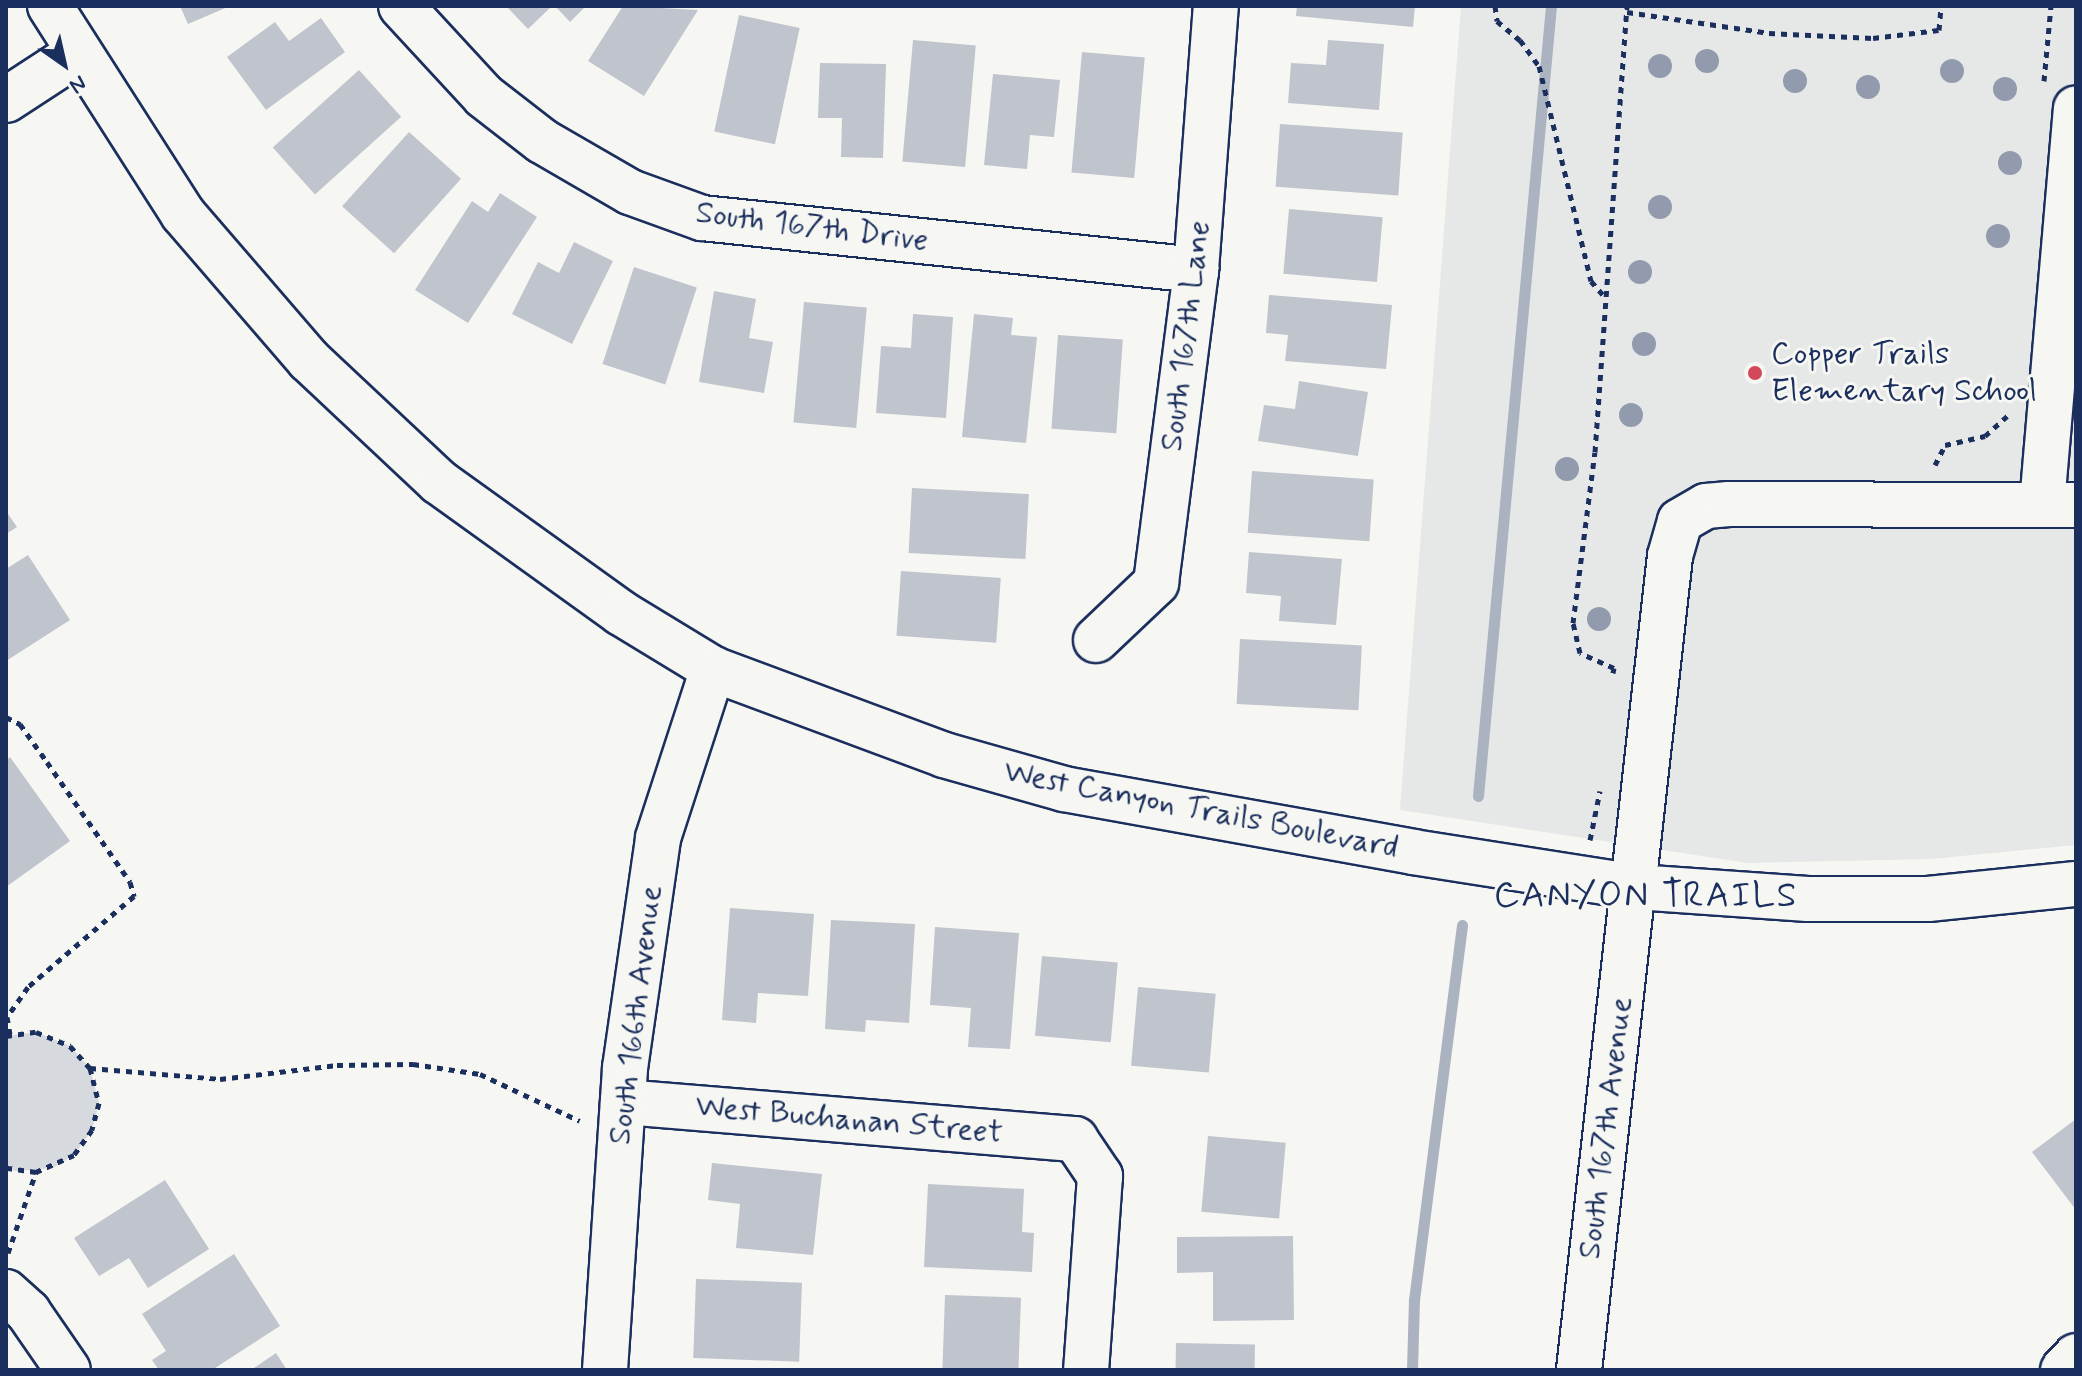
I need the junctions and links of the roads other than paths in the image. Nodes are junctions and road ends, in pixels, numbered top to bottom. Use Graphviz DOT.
graph roads {
  1 [pos="50,6"];
  2 [pos="401,6"];
  3 [pos="1216,6"];
  4 [pos="78,53"];
  5 [pos="6,100"];
  6 [pos="2076,108"];
  7 [pos="1196,270"];
  8 [pos="2059,505"];
  9 [pos="1096,640"];
  10 [pos="713,669"];
  11 [pos="2076,884"];
  12 [pos="1636,887"];
  13 [pos="622,1119"];
  14 [pos="6,1292"];
  15 [pos="2076,1356"];
  16 [pos="68,1370"];
  17 [pos="605,1370"];
  18 [pos="1086,1370"];
  19 [pos="1579,1370"];
  20 [pos="2063,1370"];
  1 -- 4 [label="street, West Canyon Trails Boulevard"];
  2 -- 7 [label="street, South 167th Drive"];
  3 -- 7 [label="street, South 167th Lane"];
  4 -- 5 [label="street"];
  4 -- 10 [label="street, West Canyon Trails Boulevard"];
  6 -- 8 [label="street"];
  7 -- 9 [label="street, South 167th Lane"];
  8 -- 12 [label="street, South 167th Avenue"];
  10 -- 12 [label="street, West Canyon Trails Boulevard"];
  10 -- 13 [label="street, South 166th Avenue"];
  11 -- 12 [label="street, West Canyon Trails Boulevard"];
  12 -- 19 [label="street, South 167th Avenue"];
  13 -- 17 [label="street, South 166th Avenue"];
  13 -- 18 [label="street, West Buchanan Street"];
  14 -- 16 [label="street"];
  15 -- 20 [label="street"];
}
